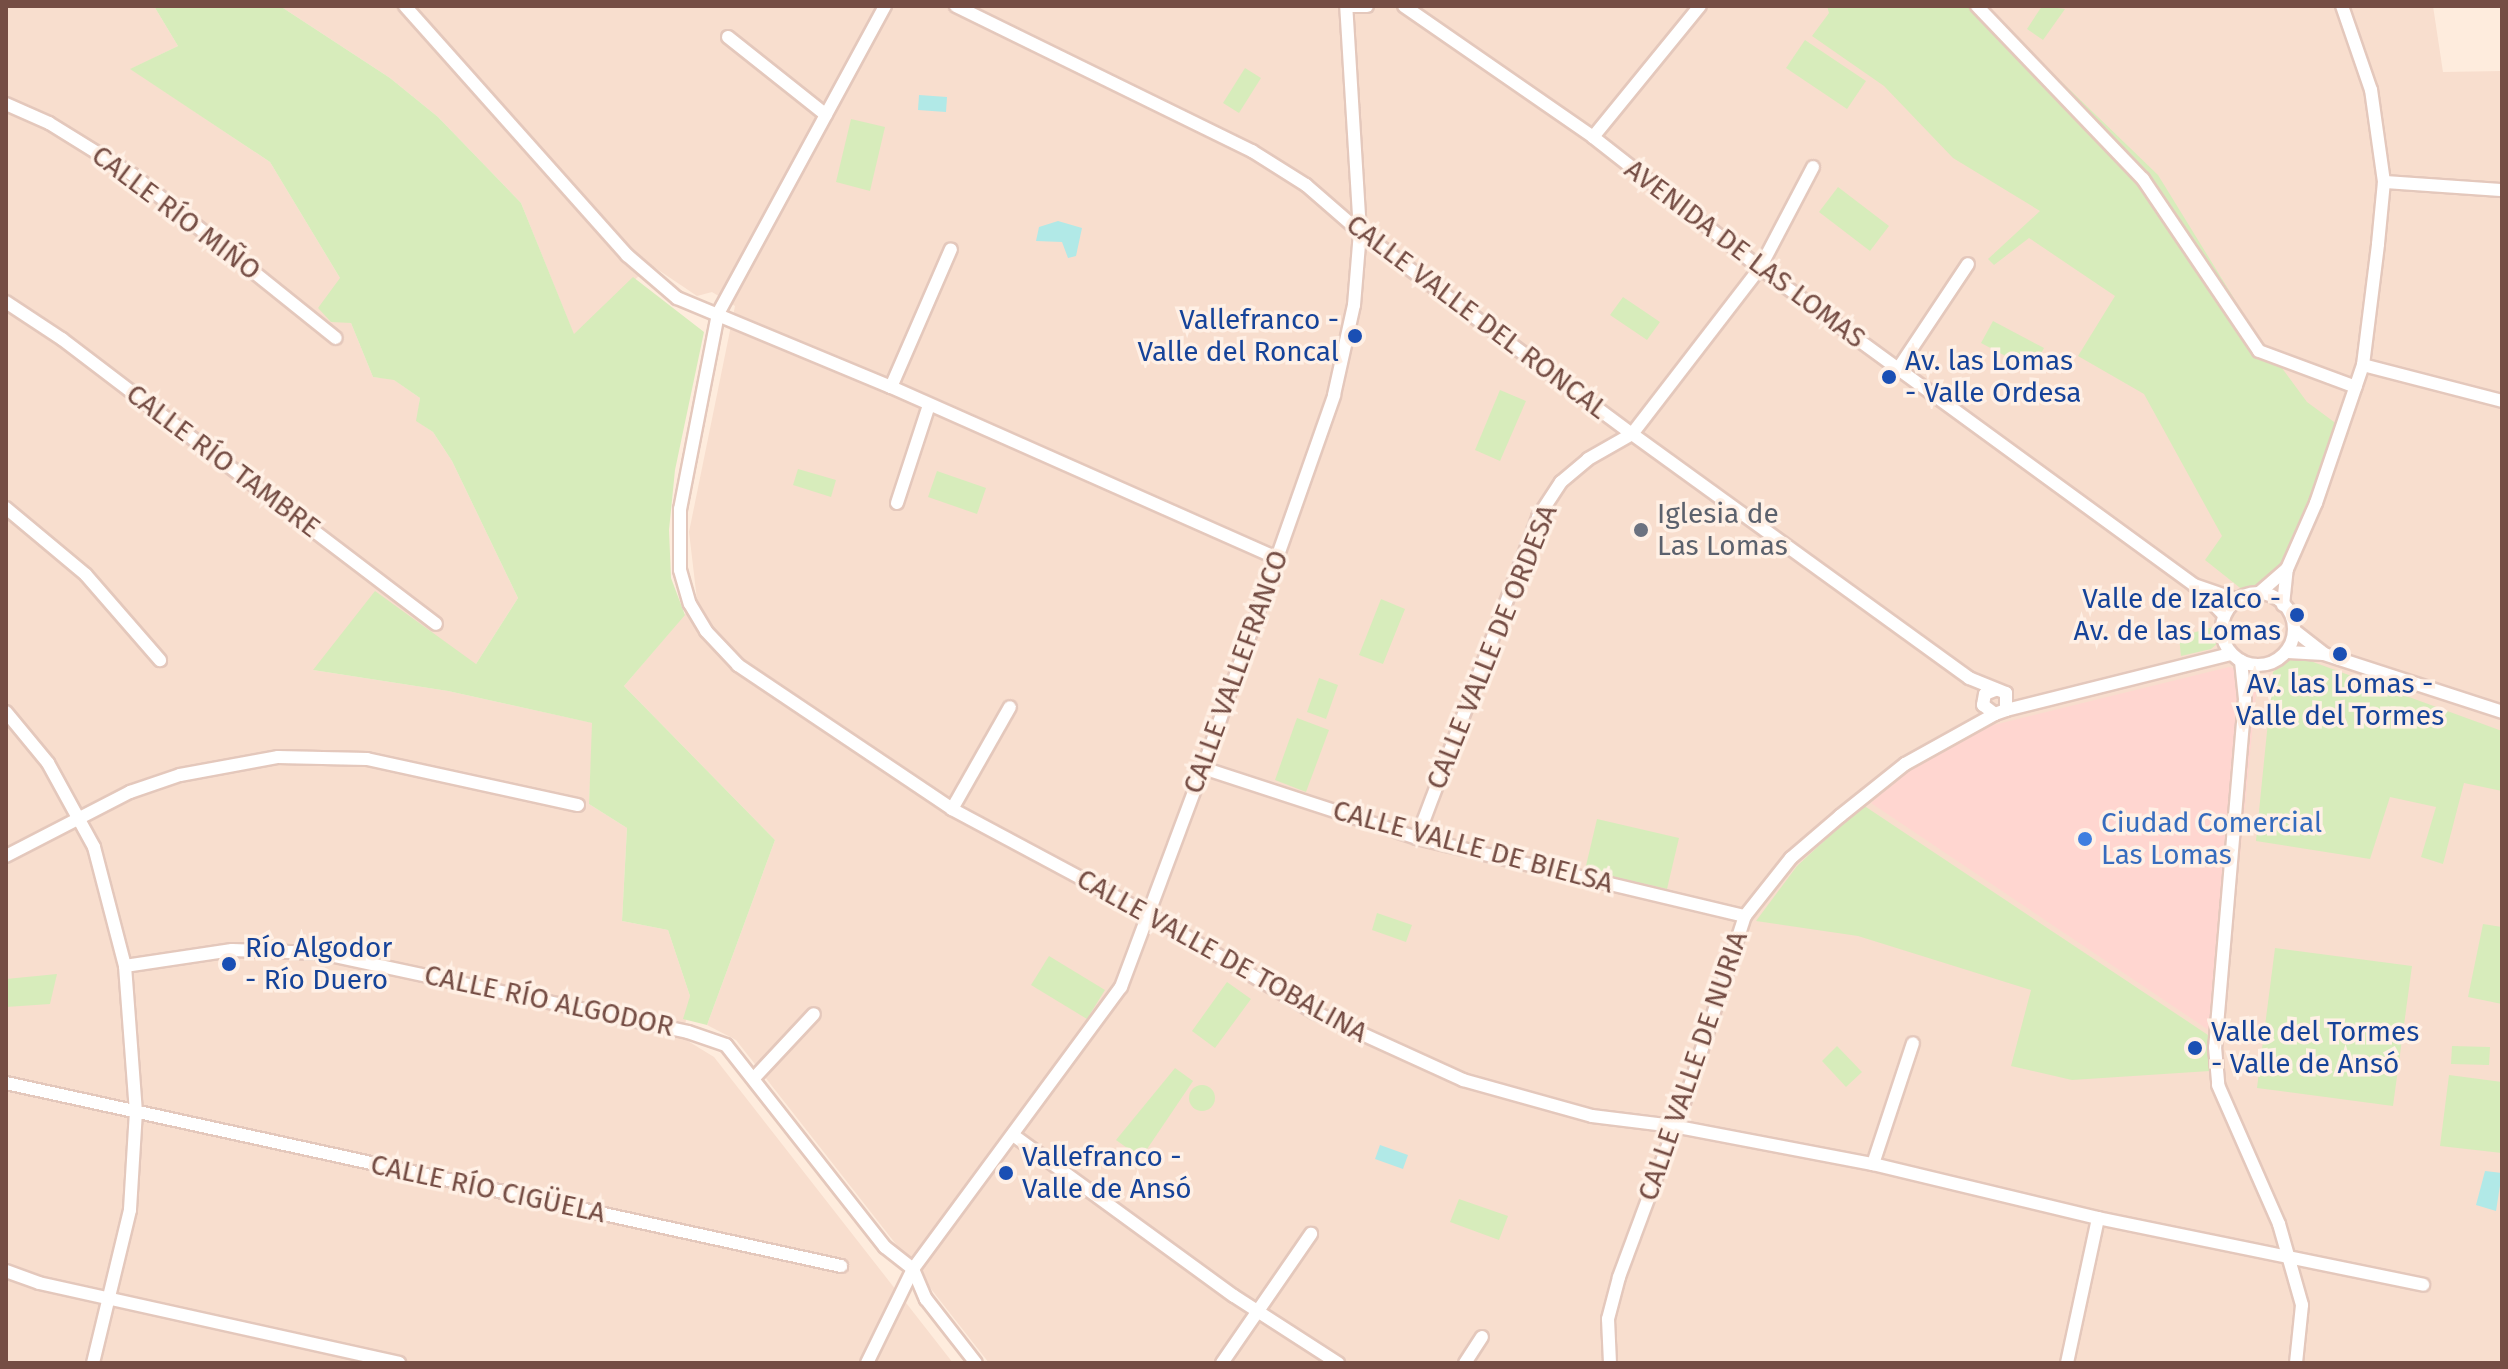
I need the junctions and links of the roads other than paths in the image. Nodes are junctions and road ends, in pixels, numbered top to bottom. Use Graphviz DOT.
graph roads {
  1 [pos="405,6"];
  2 [pos="885,6"];
  3 [pos="956,6"];
  4 [pos="1348,6"];
  5 [pos="1367,6"];
  6 [pos="1404,6"];
  7 [pos="1700,6"];
  8 [pos="1977,6"];
  9 [pos="2342,6"];
  10 [pos="728,37"];
  11 [pos="6,104"];
  12 [pos="826,115"];
  13 [pos="1593,137"];
  14 [pos="1813,167"];
  15 [pos="2384,182"];
  16 [pos="2502,190"];
  17 [pos="1360,232"];
  18 [pos="951,249"];
  19 [pos="1968,264"];
  20 [pos="1760,268"];
  21 [pos="6,302"];
  22 [pos="718,314"];
  23 [pos="336,338"];
  24 [pos="2363,365"];
  25 [pos="1898,369"];
  26 [pos="891,387"];
  27 [pos="2356,387"];
  28 [pos="2502,401"];
  29 [pos="929,405"];
  30 [pos="1632,434"];
  31 [pos="897,503"];
  32 [pos="6,508"];
  33 [pos="1276,558"];
  34 [pos="2287,569"];
  35 [pos="2194,585"];
  36 [pos="2259,593"];
  37 [pos="2235,599"];
  38 [pos="2283,605"];
  39 [pos="2223,614"];
  40 [pos="436,624"];
  41 [pos="2295,631"];
  42 [pos="2223,635"];
  43 [pos="2288,652"];
  44 [pos="2324,654"];
  45 [pos="2202,657"];
  46 [pos="2236,658"];
  47 [pos="160,660"];
  48 [pos="2257,666"];
  49 [pos="1969,678"];
  50 [pos="2000,691"];
  51 [pos="2245,699"];
  52 [pos="2037,700"];
  53 [pos="1983,702"];
  54 [pos="1010,707"];
  55 [pos="6,712"];
  56 [pos="2001,712"];
  57 [pos="2502,712"];
  58 [pos="1967,725"];
  59 [pos="1203,768"];
  60 [pos="578,805"];
  61 [pos="952,809"];
  62 [pos="79,818"];
  63 [pos="1417,838"];
  64 [pos="6,856"];
  65 [pos="1146,913"];
  66 [pos="1745,916"];
  67 [pos="125,966"];
  68 [pos="814,1014"];
  69 [pos="1913,1043"];
  70 [pos="755,1077"];
  71 [pos="6,1083"];
  72 [pos="136,1111"];
  73 [pos="1673,1126"];
  74 [pos="1013,1135"];
  75 [pos="1873,1164"];
  76 [pos="2098,1218"];
  77 [pos="1311,1234"];
  78 [pos="2290,1258"];
  79 [pos="841,1266"];
  80 [pos="913,1269"];
  81 [pos="6,1271"];
  82 [pos="2423,1285"];
  83 [pos="111,1299"];
  84 [pos="1258,1312"];
  85 [pos="1482,1337"];
  86 [pos="93,1363"];
  87 [pos="399,1363"];
  88 [pos="867,1363"];
  89 [pos="976,1363"];
  90 [pos="1222,1363"];
  91 [pos="1338,1363"];
  92 [pos="1465,1363"];
  93 [pos="1610,1363"];
  94 [pos="2067,1363"];
  95 [pos="2296,1363"];
  1 -- 22 [label="street"];
  2 -- 12 [label="street, CALLE VALLE DE TOBALINA"];
  3 -- 17 [label="street, CALLE VALLE DEL RONCAL"];
  4 -- 5 [label="street"];
  4 -- 17 [label="street, CALLE VALLEFRANCO"];
  6 -- 13 [label="street, AVENIDA DE LAS LOMAS"];
  7 -- 13 [label="street"];
  8 -- 27 [label="street"];
  9 -- 15 [label="street"];
  10 -- 12 [label="street"];
  11 -- 23 [label="street, CALLE RÍO MIÑO"];
  12 -- 22 [label="street, CALLE VALLE DE TOBALINA"];
  13 -- 20 [label="street, AVENIDA DE LAS LOMAS"];
  14 -- 20 [label="street, CALLE VALLE DE ORDESA"];
  15 -- 16 [label="street"];
  15 -- 24 [label="street"];
  17 -- 30 [label="street, CALLE VALLE DEL RONCAL"];
  17 -- 33 [label="street, CALLE VALLEFRANCO"];
  18 -- 26 [label="street"];
  19 -- 25 [label="street"];
  20 -- 25 [label="street, AVENIDA DE LAS LOMAS"];
  20 -- 30 [label="street, CALLE VALLE DE ORDESA"];
  21 -- 40 [label="street, CALLE RÍO TAMBRE"];
  22 -- 26 [label="street"];
  22 -- 61 [label="street, CALLE VALLE DE TOBALINA"];
  24 -- 27 [label="street"];
  24 -- 28 [label="street"];
  25 -- 35 [label="street, AVENIDA DE LAS LOMAS"];
  26 -- 29 [label="street"];
  27 -- 34 [label="street"];
  29 -- 31 [label="street"];
  29 -- 33 [label="street"];
  30 -- 49 [label="street, CALLE VALLE DEL RONCAL"];
  30 -- 63 [label="street, CALLE VALLE DE ORDESA"];
  32 -- 47 [label="street"];
  33 -- 59 [label="street, CALLE VALLEFRANCO"];
  34 -- 36 [label="street"];
  34 -- 38 [label="street"];
  35 -- 37 [label="street, AVENIDA DE LAS LOMAS"];
  35 -- 39 [label="street"];
  36 -- 37 [label="street"];
  36 -- 38 [label="street"];
  37 -- 39 [label="street"];
  38 -- 41 [label="street"];
  39 -- 42 [label="street"];
  41 -- 43 [label="street"];
  41 -- 44 [label="street"];
  42 -- 45 [label="street"];
  42 -- 46 [label="street"];
  43 -- 44 [label="street"];
  43 -- 48 [label="street"];
  44 -- 57 [label="street"];
  45 -- 46 [label="street, CALLE VALLE DE NURIA"];
  45 -- 52 [label="street, CALLE VALLE DE NURIA"];
  46 -- 48 [label="street"];
  46 -- 51 [label="street"];
  48 -- 51 [label="street"];
  49 -- 50 [label="street, CALLE VALLE DEL RONCAL"];
  49 -- 53 [label="street, CALLE VALLE DEL RONCAL"];
  50 -- 52 [label="street, CALLE VALLE DE NURIA"];
  50 -- 53 [label="street, CALLE VALLE DE NURIA"];
  50 -- 56 [label="street"];
  51 -- 78 [label="street"];
  52 -- 56 [label="street, CALLE VALLE DE NURIA"];
  53 -- 56 [label="street, CALLE VALLE DEL RONCAL"];
  53 -- 58 [label="street, CALLE VALLE DE NURIA"];
  54 -- 61 [label="street"];
  55 -- 62 [label="street"];
  56 -- 58 [label="street, CALLE VALLE DE NURIA"];
  58 -- 66 [label="street, CALLE VALLE DE NURIA"];
  59 -- 63 [label="street, CALLE VALLE DE BIELSA"];
  59 -- 65 [label="street, CALLE VALLEFRANCO"];
  60 -- 62 [label="street"];
  61 -- 65 [label="street, CALLE VALLE DE TOBALINA"];
  62 -- 64 [label="street"];
  62 -- 67 [label="street"];
  63 -- 66 [label="street, CALLE VALLE DE BIELSA"];
  65 -- 73 [label="street, CALLE VALLE DE TOBALINA"];
  65 -- 74 [label="street, CALLE VALLEFRANCO"];
  66 -- 73 [label="street, CALLE VALLE DE NURIA"];
  67 -- 70 [label="street, CALLE RÍO ALGODOR"];
  67 -- 72 [label="street"];
  68 -- 70 [label="street"];
  69 -- 75 [label="street"];
  70 -- 80 [label="street, CALLE RÍO ALGODOR"];
  71 -- 72 [label="street, CALLE RÍO CIGÜELA"];
  72 -- 79 [label="street, CALLE RÍO CIGÜELA"];
  72 -- 83 [label="street"];
  73 -- 75 [label="street, CALLE VALLE DE TOBALINA"];
  73 -- 93 [label="street, CALLE VALLE DE NURIA"];
  74 -- 80 [label="street, CALLE VALLEFRANCO"];
  74 -- 84 [label="street"];
  75 -- 76 [label="street, CALLE VALLE DE TOBALINA"];
  76 -- 78 [label="street, CALLE VALLE DE TOBALINA"];
  76 -- 94 [label="street"];
  77 -- 84 [label="street"];
  78 -- 82 [label="street, CALLE VALLE DE TOBALINA"];
  78 -- 95 [label="street"];
  80 -- 88 [label="street, CALLE VALLEFRANCO"];
  80 -- 89 [label="street"];
  81 -- 83 [label="street"];
  83 -- 86 [label="street"];
  83 -- 87 [label="street"];
  84 -- 90 [label="street"];
  84 -- 91 [label="street"];
  85 -- 92 [label="street"];
}
